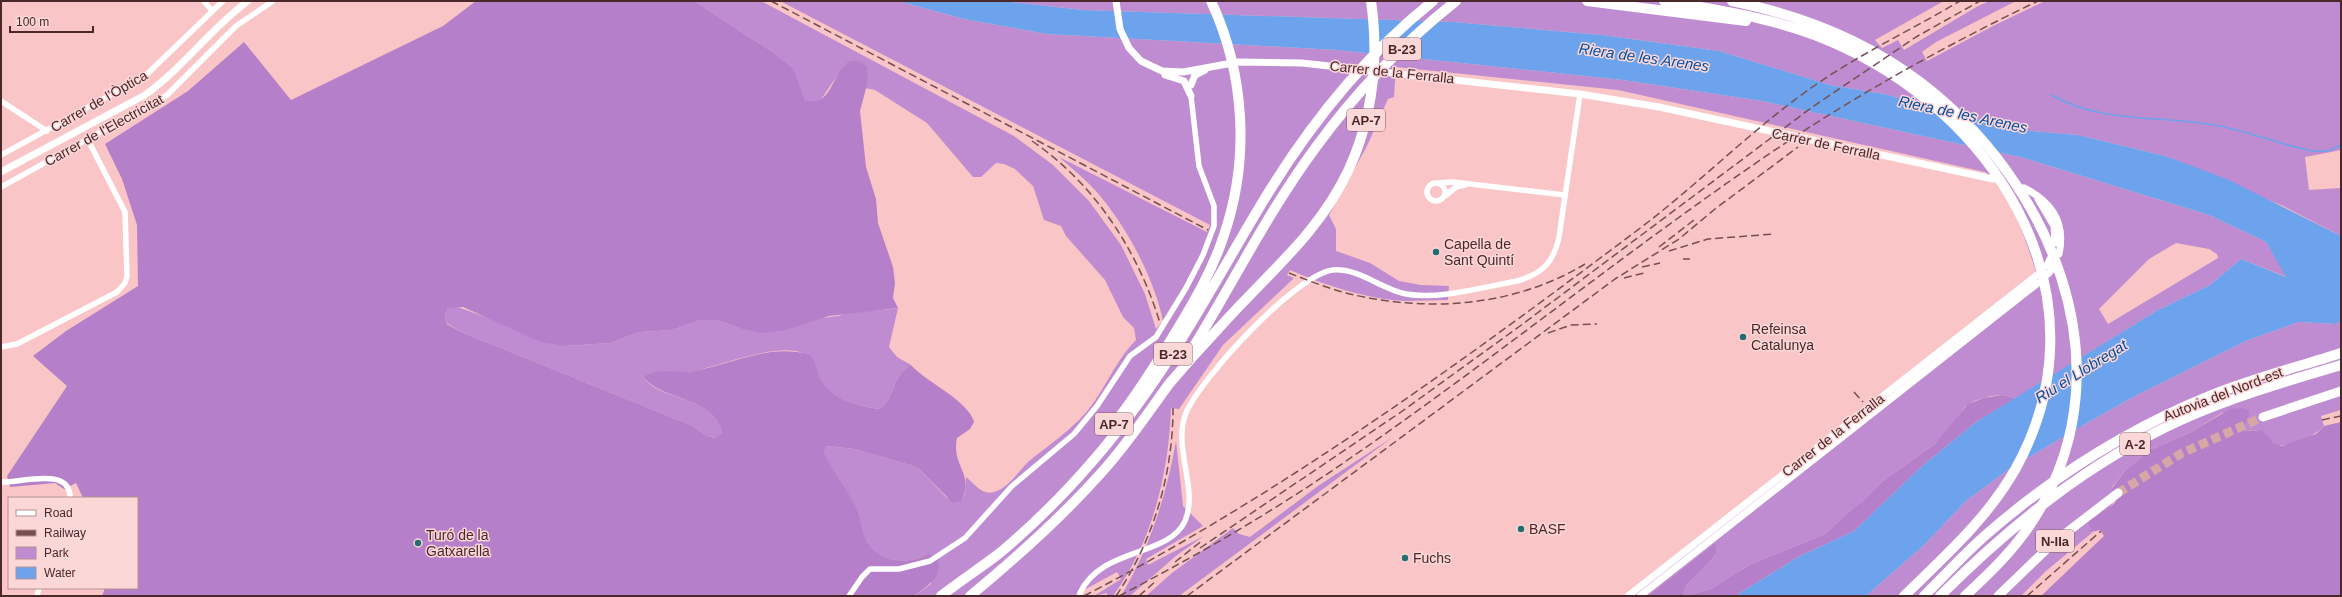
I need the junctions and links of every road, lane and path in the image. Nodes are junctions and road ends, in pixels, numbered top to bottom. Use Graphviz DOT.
graph roads {
  1 [pos="204,1"];
  2 [pos="223,1"];
  3 [pos="248,1"];
  4 [pos="272,1"];
  5 [pos="1116,1"];
  6 [pos="1120,1"];
  7 [pos="1211,1"];
  8 [pos="1371,1"];
  9 [pos="1433,1"];
  10 [pos="1456,1"];
  11 [pos="1587,1"];
  12 [pos="1664,1"];
  13 [pos="1732,1"];
  14 [pos="1753,1"];
  15 [pos="1770,8"];
  16 [pos="212,11"];
  17 [pos="1118,13"];
  18 [pos="1770,23"];
  19 [pos="1213,65"];
  20 [pos="1150,67"];
  21 [pos="1183,72"];
  22 [pos="1191,85"];
  23 [pos="1580,94"];
  24 [pos="1191,96"];
  25 [pos="1,101"];
  26 [pos="1659,107"];
  27 [pos="47,130"];
  28 [pos="88,140"];
  29 [pos="1,155"];
  30 [pos="1,172"];
  31 [pos="1993,179"];
  32 [pos="1438,183"];
  33 [pos="1467,185"];
  34 [pos="1,187"];
  35 [pos="2024,188"];
  36 [pos="2033,192"];
  37 [pos="1565,195"];
  38 [pos="1444,196"];
  39 [pos="2055,243"];
  40 [pos="2059,254"];
  41 [pos="2050,264"];
  42 [pos="2048,274"];
  43 [pos="2037,275"];
  44 [pos="2038,283"];
  45 [pos="1,347"];
  46 [pos="2341,353"];
  47 [pos="2341,365"];
  48 [pos="1170,383"];
  49 [pos="2341,391"];
  50 [pos="2263,417"];
  51 [pos="1,482"];
  52 [pos="2118,494"];
  53 [pos="70,497"];
  54 [pos="962,580"];
  55 [pos="1080,593"];
  56 [pos="849,596"];
  57 [pos="941,596"];
  58 [pos="970,596"];
  59 [pos="1628,596"];
  60 [pos="1640,596"];
  61 [pos="1904,596"];
  62 [pos="1924,596"];
  63 [pos="1940,596"];
  64 [pos="1965,596"];
  65 [pos="1998,596"];
  1 -- 16 [label="street"];
  2 -- 16 [label="street, Carrer de l'Òptica"];
  3 -- 30 [label="street"];
  4 -- 28 [label="street, Carrer de l'Electricitat"];
  5 -- 17 [label="street"];
  6 -- 17 [label="street"];
  7 -- 54 [label="highway, AP-7"];
  8 -- 48 [label="highway, AP-7"];
  9 -- 54 [label="highway, B-23"];
  10 -- 48 [label="highway, B-23"];
  11 -- 18 [label="highway"];
  12 -- 18 [label="highway"];
  13 -- 15 [label="highway"];
  14 -- 15 [label="highway"];
  15 -- 64 [label="highway"];
  16 -- 27 [label="street, Carrer de l'Òptica"];
  17 -- 20 [label="street, Carrer de la Ferralla"];
  18 -- 61 [label="highway"];
  19 -- 21 [label="street, Carrer de la Ferralla"];
  19 -- 22 [label="street"];
  19 -- 23 [label="street, Carrer de la Ferralla"];
  20 -- 21 [label="street, Carrer de la Ferralla"];
  20 -- 24 [label="street"];
  21 -- 22 [label="street"];
  22 -- 24 [label="street"];
  23 -- 26 [label="street, Carrer de la Ferralla"];
  23 -- 37 [label="street"];
  24 -- 56 [label="street"];
  25 -- 27 [label="street"];
  26 -- 31 [label="street, Carrer de Ferralla"];
  27 -- 29 [label="street, Carrer de l'Òptica"];
  28 -- 34 [label="street, Carrer de l'Electricitat"];
  28 -- 45 [label="street"];
  32 -- 33 [label="street"];
  32 -- 38 [label="street"];
  32 -- 38 [label="street"];
  33 -- 37 [label="street"];
  33 -- 38 [label="street"];
  35 -- 36 [label="street"];
  36 -- 39 [label="street"];
  36 -- 40 [label="street"];
  37 -- 55 [label="street"];
  41 -- 42 [label="street"];
  43 -- 59 [label="street, Carrer de la Ferralla"];
  44 -- 60 [label="street, Carrer de la Ferralla"];
  46 -- 62 [label="highway, Autovia del Nord-est / A-2"];
  47 -- 63 [label="highway, Autovia del Nord-est / A-2"];
  48 -- 58 [label="highway, AP-7"];
  49 -- 50 [label="main road"];
  51 -- 53 [label="street"];
  52 -- 65 [label="main road, N-IIa"];
  54 -- 57 [label="highway, AP-7"];
}
